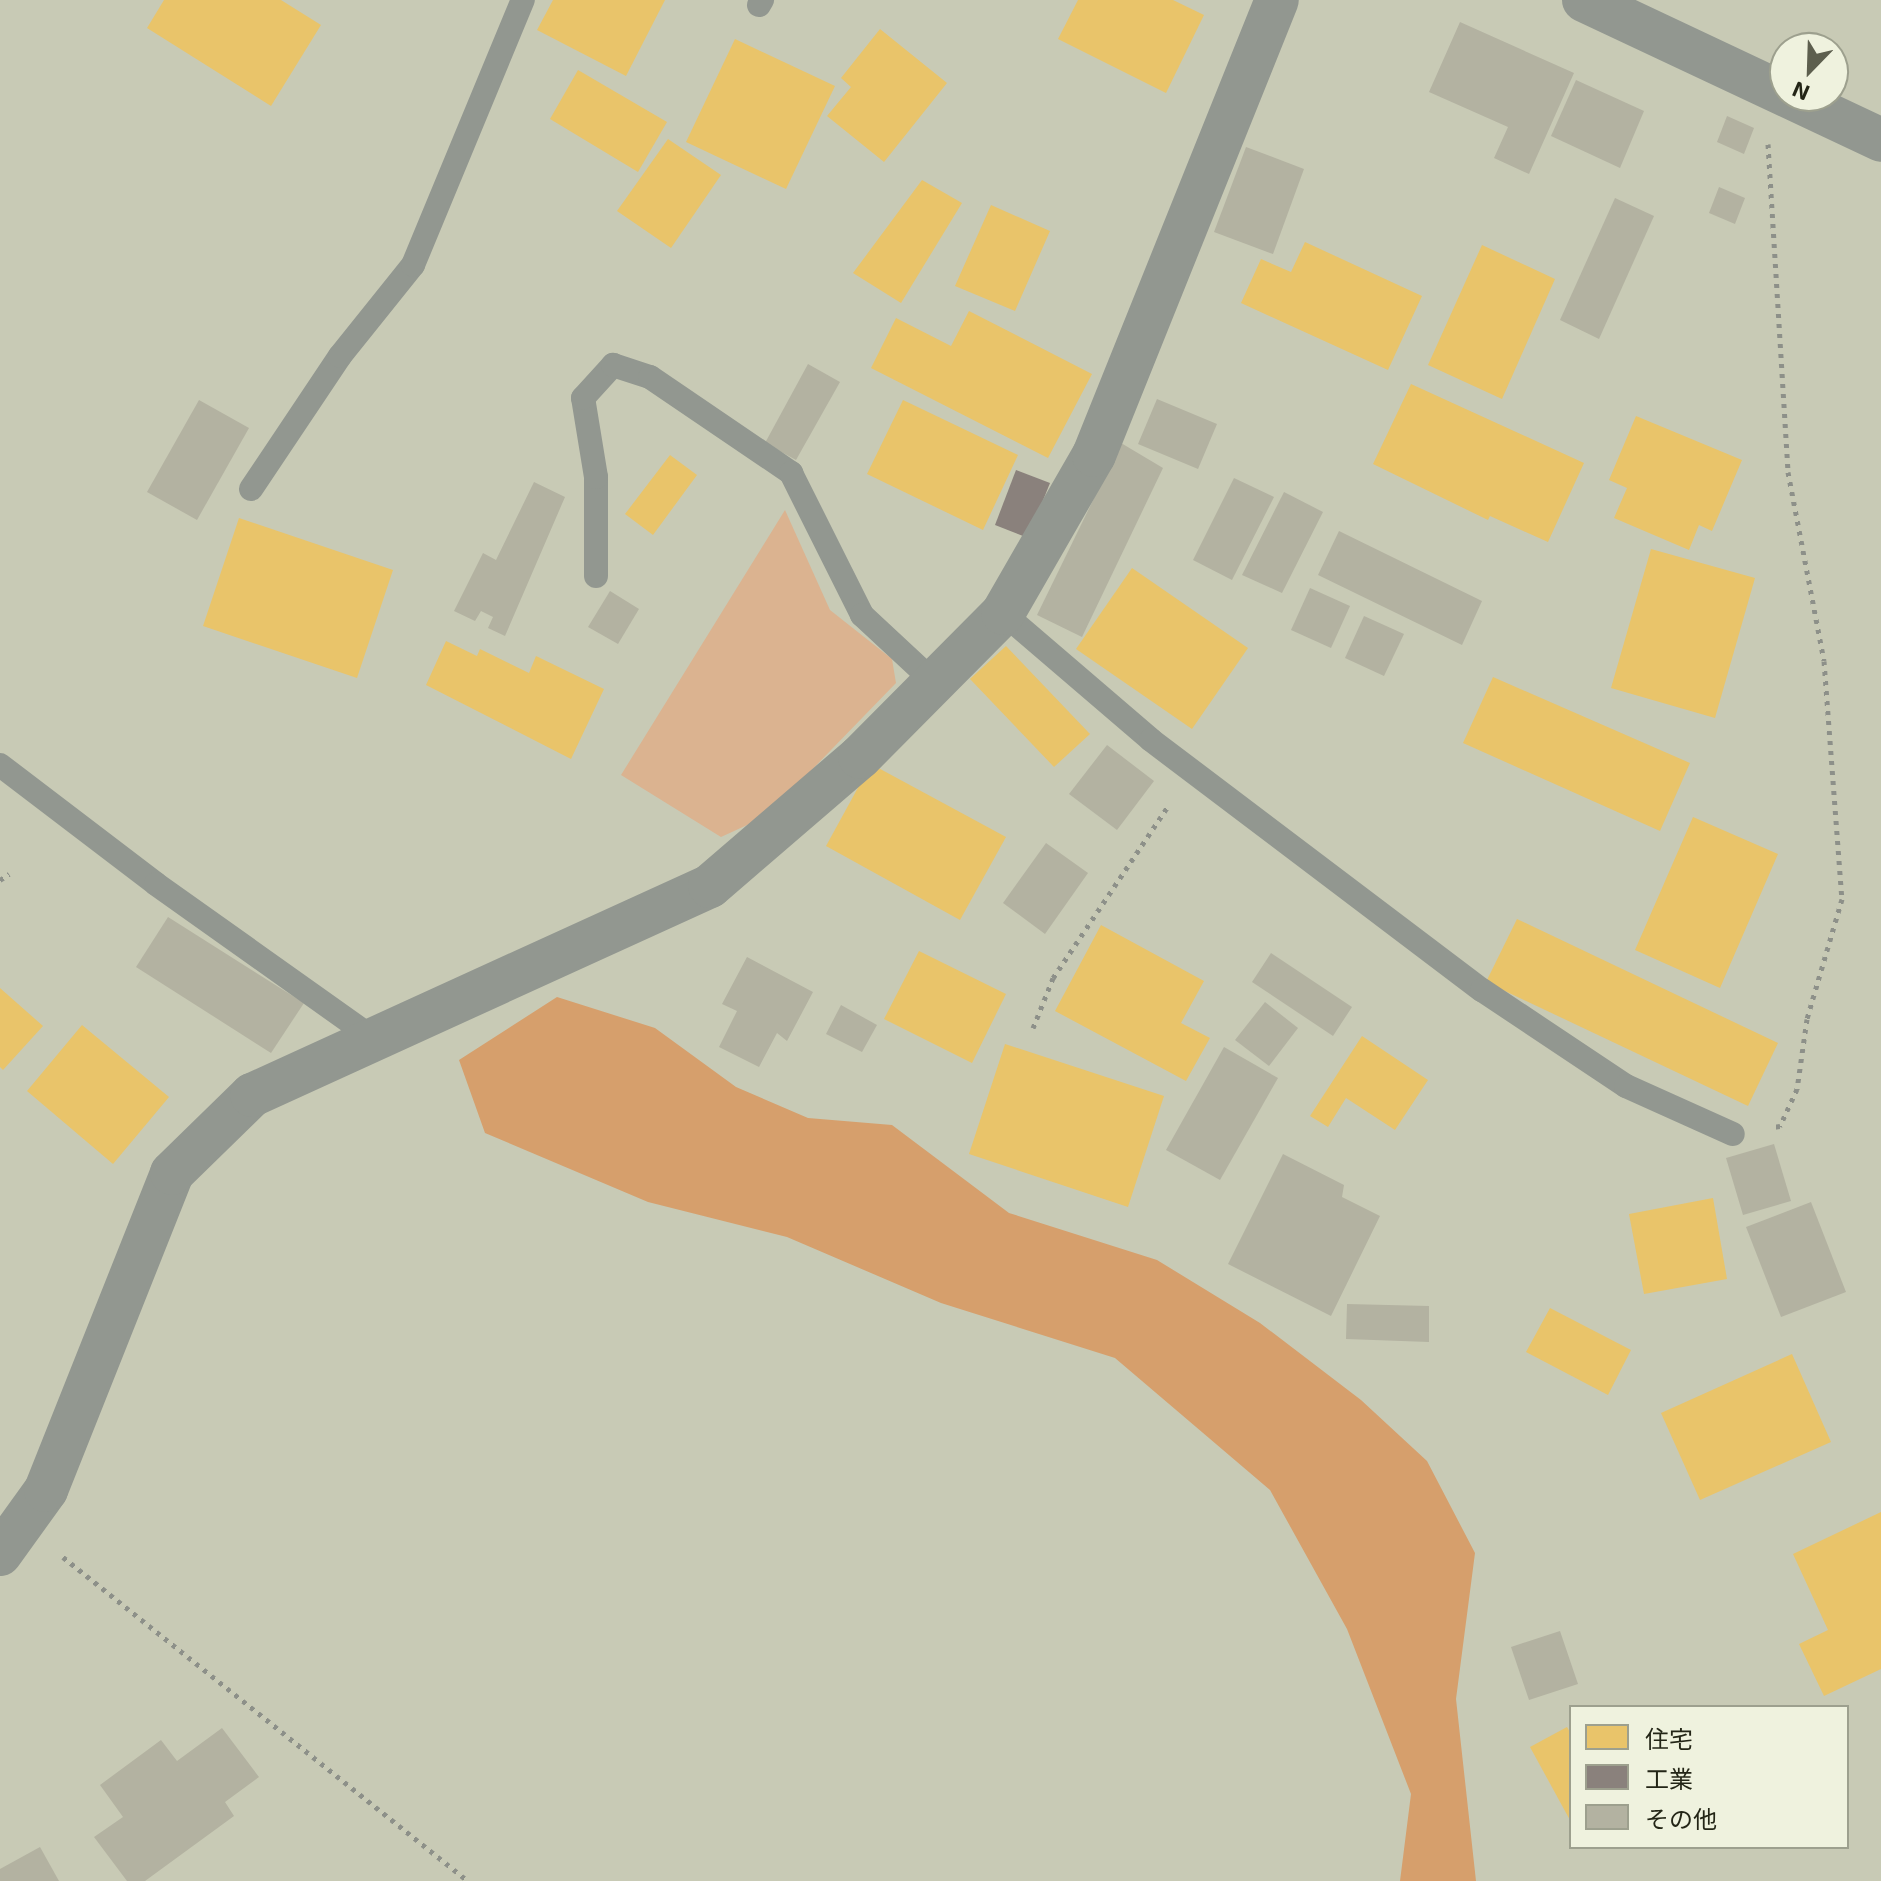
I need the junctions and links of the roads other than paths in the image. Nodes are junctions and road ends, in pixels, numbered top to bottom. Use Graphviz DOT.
graph roads {
  1 [pos="523,0"];
  2 [pos="1277,0"];
  3 [pos="1584,0"];
  4 [pos="1881,140"];
  5 [pos="251,489"];
  6 [pos="596,576"];
  7 [pos="1003,613"];
  8 [pos="934,682"];
  9 [pos="0,765"];
  10 [pos="374,1039"];
  11 [pos="1733,1134"];
  12 [pos="11,1539"];
  1 -- 5 [label="lane"];
  2 -- 7 [label="street"];
  3 -- 4 [label="street"];
  6 -- 8 [label="lane"];
  7 -- 8 [label="street"];
  7 -- 11 [label="lane"];
  8 -- 10 [label="street"];
  9 -- 10 [label="lane"];
  10 -- 12 [label="street"];
}
